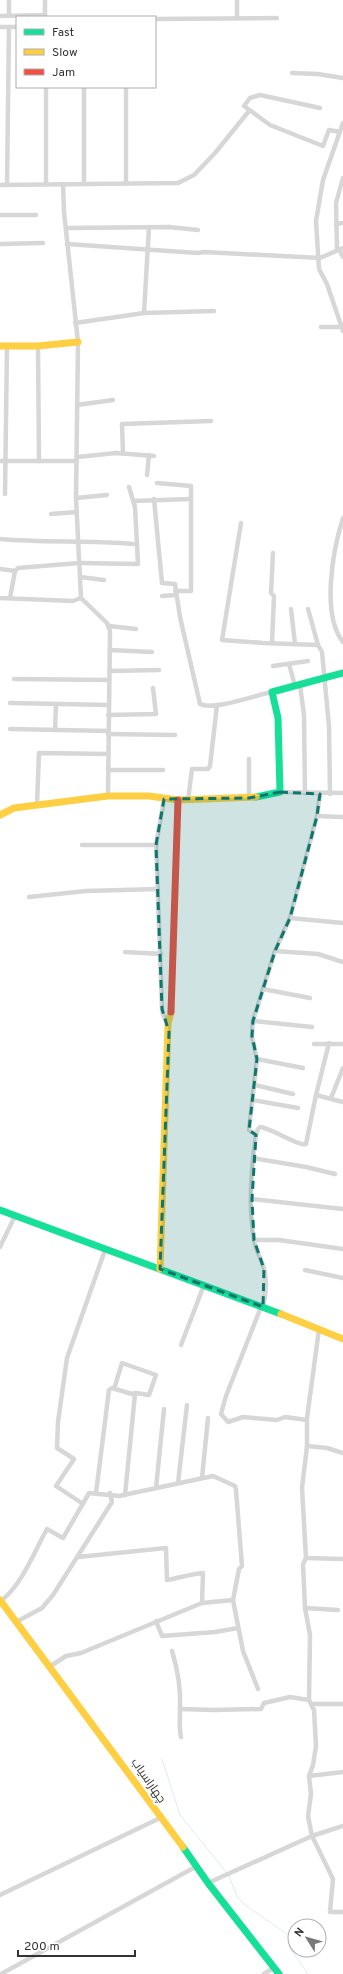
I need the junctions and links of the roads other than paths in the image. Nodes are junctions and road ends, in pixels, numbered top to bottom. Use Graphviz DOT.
graph roads {
  1 [pos="9,0"];
  2 [pos="45,0"];
  3 [pos="238,0"];
  4 [pos="0,16"];
  5 [pos="9,16"];
  6 [pos="45,16"];
  7 [pos="237,18"];
  8 [pos="277,18"];
  9 [pos="156,19"];
  10 [pos="0,27"];
  11 [pos="9,27"];
  12 [pos="16,27"];
  13 [pos="292,73"];
  14 [pos="343,78"];
  15 [pos="46,88"];
  16 [pos="84,88"];
  17 [pos="126,88"];
  18 [pos="320,108"];
  19 [pos="249,111"];
  20 [pos="343,123"];
  21 [pos="340,132"];
  22 [pos="343,178"];
  23 [pos="84,183"];
  24 [pos="126,183"];
  25 [pos="0,184"];
  26 [pos="7,184"];
  27 [pos="46,184"];
  28 [pos="63,184"];
  29 [pos="341,191"];
  30 [pos="0,215"];
  31 [pos="36,215"];
  32 [pos="343,223"];
  33 [pos="336,224"];
  34 [pos="149,227"];
  35 [pos="66,228"];
  36 [pos="198,230"];
  37 [pos="43,243"];
  38 [pos="0,244"];
  39 [pos="67,244"];
  40 [pos="148,249"];
  41 [pos="340,249"];
  42 [pos="343,257"];
  43 [pos="320,258"];
  44 [pos="214,311"];
  45 [pos="144,313"];
  46 [pos="75,323"];
  47 [pos="321,327"];
  48 [pos="342,329"];
  49 [pos="78,342"];
  50 [pos="3,346"];
  51 [pos="38,346"];
  52 [pos="113,400"];
  53 [pos="77,405"];
  54 [pos="211,421"];
  55 [pos="123,454"];
  56 [pos="149,455"];
  57 [pos="154,456"];
  58 [pos="77,459"];
  59 [pos="39,461"];
  60 [pos="2,462"];
  61 [pos="147,475"];
  62 [pos="157,484"];
  63 [pos="129,487"];
  64 [pos="5,494"];
  65 [pos="107,495"];
  66 [pos="76,498"];
  67 [pos="154,499"];
  68 [pos="190,499"];
  69 [pos="133,501"];
  70 [pos="77,512"];
  71 [pos="51,514"];
  72 [pos="343,518"];
  73 [pos="241,523"];
  74 [pos="0,539"];
  75 [pos="78,542"];
  76 [pos="133,544"];
  77 [pos="273,553"];
  78 [pos="79,563"];
  79 [pos="0,569"];
  80 [pos="15,572"];
  81 [pos="80,577"];
  82 [pos="104,580"];
  83 [pos="176,593"];
  84 [pos="162,596"];
  85 [pos="0,598"];
  86 [pos="10,598"];
  87 [pos="81,598"];
  88 [pos="308,608"];
  89 [pos="291,609"];
  90 [pos="109,626"];
  91 [pos="136,630"];
  92 [pos="343,642"];
  93 [pos="272,643"];
  94 [pos="295,644"];
  95 [pos="318,645"];
  96 [pos="110,650"];
  97 [pos="152,652"];
  98 [pos="308,661"];
  99 [pos="289,664"];
  100 [pos="273,666"];
  101 [pos="110,670"];
  102 [pos="159,670"];
  103 [pos="343,673"];
  104 [pos="323,678"];
  105 [pos="14,679"];
  106 [pos="109,680"];
  107 [pos="298,685"];
  108 [pos="153,688"];
  109 [pos="272,692"];
  110 [pos="10,703"];
  111 [pos="56,705"];
  112 [pos="109,705"];
  113 [pos="217,705"];
  114 [pos="108,715"];
  115 [pos="10,730"];
  116 [pos="55,730"];
  117 [pos="108,733"];
  118 [pos="175,735"];
  119 [pos="108,754"];
  120 [pos="249,759"];
  121 [pos="108,770"];
  122 [pos="164,770"];
  123 [pos="280,792"];
  124 [pos="305,793"];
  125 [pos="343,793"];
  126 [pos="320,794"];
  127 [pos="330,794"];
  128 [pos="108,796"];
  129 [pos="249,798"];
  130 [pos="164,799"];
  131 [pos="178,800"];
  132 [pos="188,800"];
  133 [pos="37,804"];
  134 [pos="0,815"];
  135 [pos="317,816"];
  136 [pos="343,817"];
  137 [pos="156,844"];
  138 [pos="82,845"];
  139 [pos="158,889"];
  140 [pos="29,897"];
  141 [pos="290,918"];
  142 [pos="343,923"];
  143 [pos="275,951"];
  144 [pos="125,952"];
  145 [pos="161,954"];
  146 [pos="343,962"];
  147 [pos="263,989"];
  148 [pos="310,998"];
  149 [pos="253,1021"];
  150 [pos="168,1024"];
  151 [pos="312,1027"];
  152 [pos="329,1043"];
  153 [pos="314,1044"];
  154 [pos="343,1044"];
  155 [pos="257,1058"];
  156 [pos="303,1068"];
  157 [pos="343,1068"];
  158 [pos="255,1085"];
  159 [pos="293,1094"];
  160 [pos="316,1095"];
  161 [pos="330,1098"];
  162 [pos="253,1100"];
  163 [pos="343,1102"];
  164 [pos="298,1108"];
  165 [pos="256,1135"];
  166 [pos="253,1158"];
  167 [pos="335,1174"];
  168 [pos="252,1199"];
  169 [pos="343,1209"];
  170 [pos="0,1210"];
  171 [pos="15,1216"];
  172 [pos="254,1240"];
  173 [pos="0,1247"];
  174 [pos="343,1249"];
  175 [pos="105,1250"];
  176 [pos="160,1269"];
  177 [pos="305,1270"];
  178 [pos="343,1278"];
  179 [pos="204,1285"];
  180 [pos="262,1307"];
  181 [pos="319,1329"];
  182 [pos="343,1339"];
  183 [pos="181,1345"];
  184 [pos="114,1388"];
  185 [pos="135,1394"];
  186 [pos="187,1405"];
  187 [pos="164,1409"];
  188 [pos="208,1418"];
  189 [pos="308,1420"];
  190 [pos="307,1446"];
  191 [pos="343,1453"];
  192 [pos="202,1478"];
  193 [pos="178,1483"];
  194 [pos="156,1488"];
  195 [pos="96,1493"];
  196 [pos="110,1494"];
  197 [pos="125,1495"];
  198 [pos="83,1504"];
  199 [pos="78,1556"];
  200 [pos="306,1558"];
  201 [pos="343,1559"];
  202 [pos="0,1600"];
  203 [pos="233,1600"];
  204 [pos="202,1603"];
  205 [pos="305,1608"];
  206 [pos="338,1610"];
  207 [pos="156,1621"];
  208 [pos="16,1622"];
  209 [pos="238,1628"];
  210 [pos="172,1651"];
  211 [pos="49,1667"];
  212 [pos="258,1689"];
  213 [pos="310,1702"];
  214 [pos="343,1704"];
  215 [pos="180,1709"];
  216 [pos="181,1737"];
  217 [pos="343,1772"];
  218 [pos="309,1776"];
  219 [pos="160,1818"];
  220 [pos="343,1826"];
  221 [pos="312,1836"];
  222 [pos="197,1866"];
  223 [pos="208,1883"];
  224 [pos="0,1895"];
  225 [pos="343,1912"];
  226 [pos="275,1967"];
  227 [pos="4,1973"];
  228 [pos="264,1974"];
  229 [pos="280,1974"];
  1 -- 5 [label="street"];
  2 -- 6 [label="street"];
  3 -- 7 [label="street"];
  4 -- 5 [label="street"];
  5 -- 6 [label="street"];
  7 -- 8 [label="street"];
  7 -- 9 [label="street"];
  10 -- 11 [label="street"];
  11 -- 12 [label="street"];
  11 -- 26 [label="street"];
  13 -- 14 [label="street"];
  15 -- 27 [label="street"];
  16 -- 23 [label="street"];
  17 -- 24 [label="street"];
  18 -- 19 [label="street"];
  19 -- 21 [label="street"];
  19 -- 24 [label="street"];
  20 -- 21 [label="street"];
  21 -- 43 [label="street"];
  22 -- 29 [label="street"];
  23 -- 24 [label="street"];
  23 -- 28 [label="street"];
  25 -- 26 [label="street"];
  26 -- 27 [label="street"];
  27 -- 28 [label="street"];
  28 -- 35 [label="street"];
  29 -- 33 [label="street"];
  30 -- 31 [label="street"];
  32 -- 33 [label="street"];
  33 -- 41 [label="street"];
  34 -- 35 [label="street"];
  34 -- 36 [label="street"];
  34 -- 40 [label="street"];
  35 -- 39 [label="street"];
  37 -- 38 [label="street"];
  39 -- 40 [label="street"];
  39 -- 46 [label="street"];
  40 -- 43 [label="street"];
  40 -- 45 [label="street"];
  41 -- 42 [label="street"];
  41 -- 43 [label="street"];
  43 -- 48 [label="street"];
  44 -- 45 [label="street"];
  45 -- 46 [label="street"];
  46 -- 49 [label="street"];
  47 -- 48 [label="street"];
  49 -- 51 [label="main road"];
  49 -- 53 [label="street"];
  50 -- 51 [label="main road"];
  50 -- 60 [label="street"];
  51 -- 59 [label="street"];
  52 -- 53 [label="street"];
  53 -- 58 [label="street"];
  54 -- 55 [label="street"];
  55 -- 56 [label="street"];
  55 -- 58 [label="street"];
  56 -- 57 [label="street"];
  56 -- 61 [label="street"];
  58 -- 59 [label="street"];
  58 -- 66 [label="street"];
  59 -- 60 [label="street"];
  60 -- 64 [label="street"];
  62 -- 68 [label="street"];
  63 -- 69 [label="street"];
  65 -- 66 [label="street"];
  66 -- 70 [label="street"];
  67 -- 68 [label="street"];
  67 -- 69 [label="street"];
  67 -- 83 [label="street"];
  68 -- 83 [label="street"];
  69 -- 78 [label="street"];
  70 -- 71 [label="street"];
  70 -- 75 [label="street"];
  72 -- 92 [label="street"];
  73 -- 93 [label="street"];
  74 -- 75 [label="street"];
  75 -- 76 [label="street"];
  75 -- 78 [label="street"];
  77 -- 93 [label="street"];
  78 -- 80 [label="street"];
  78 -- 81 [label="street"];
  79 -- 80 [label="street"];
  80 -- 86 [label="street"];
  81 -- 82 [label="street"];
  81 -- 87 [label="street"];
  83 -- 84 [label="street"];
  83 -- 113 [label="street"];
  85 -- 86 [label="street"];
  86 -- 87 [label="street"];
  87 -- 90 [label="street"];
  88 -- 95 [label="street"];
  89 -- 94 [label="street"];
  90 -- 91 [label="street"];
  90 -- 96 [label="street"];
  93 -- 94 [label="street"];
  94 -- 95 [label="street"];
  95 -- 104 [label="street"];
  96 -- 97 [label="street"];
  96 -- 101 [label="street"];
  98 -- 99 [label="street"];
  99 -- 100 [label="street"];
  99 -- 107 [label="street"];
  101 -- 102 [label="street"];
  101 -- 106 [label="street"];
  103 -- 104 [label="main road"];
  104 -- 107 [label="main road"];
  104 -- 127 [label="street"];
  105 -- 106 [label="street"];
  106 -- 112 [label="street"];
  107 -- 109 [label="main road"];
  107 -- 124 [label="street"];
  108 -- 114 [label="street"];
  109 -- 113 [label="street"];
  109 -- 123 [label="main road"];
  110 -- 111 [label="street"];
  111 -- 112 [label="street"];
  111 -- 116 [label="street"];
  112 -- 114 [label="street"];
  113 -- 132 [label="street"];
  114 -- 117 [label="street"];
  115 -- 116 [label="street"];
  116 -- 117 [label="street"];
  117 -- 118 [label="street"];
  117 -- 119 [label="street"];
  119 -- 121 [label="street"];
  119 -- 133 [label="street"];
  120 -- 129 [label="street"];
  121 -- 122 [label="street"];
  121 -- 128 [label="street"];
  123 -- 124 [label="street"];
  123 -- 129 [label="main road"];
  124 -- 126 [label="street"];
  125 -- 127 [label="street"];
  126 -- 127 [label="street"];
  126 -- 135 [label="street"];
  128 -- 130 [label="main road"];
  128 -- 133 [label="main road"];
  129 -- 132 [label="main road"];
  130 -- 131 [label="main road"];
  130 -- 137 [label="street"];
  131 -- 132 [label="main road"];
  131 -- 150 [label="main road"];
  133 -- 134 [label="main road"];
  135 -- 136 [label="street"];
  135 -- 141 [label="street"];
  137 -- 138 [label="street"];
  137 -- 139 [label="street"];
  139 -- 140 [label="street"];
  139 -- 145 [label="street"];
  141 -- 142 [label="street"];
  141 -- 143 [label="street"];
  143 -- 146 [label="street"];
  143 -- 147 [label="street"];
  144 -- 145 [label="street"];
  145 -- 150 [label="street"];
  147 -- 148 [label="street"];
  147 -- 149 [label="street"];
  149 -- 151 [label="street"];
  149 -- 155 [label="street"];
  150 -- 176 [label="main road"];
  152 -- 153 [label="street"];
  152 -- 154 [label="street"];
  152 -- 160 [label="street"];
  155 -- 156 [label="street"];
  155 -- 158 [label="street"];
  157 -- 161 [label="street"];
  158 -- 159 [label="street"];
  158 -- 162 [label="street"];
  160 -- 161 [label="street"];
  160 -- 165 [label="street"];
  161 -- 163 [label="street"];
  162 -- 164 [label="street"];
  162 -- 165 [label="street"];
  165 -- 166 [label="street"];
  166 -- 167 [label="street"];
  166 -- 168 [label="street"];
  168 -- 169 [label="street"];
  168 -- 172 [label="street"];
  170 -- 171 [label="main road"];
  171 -- 173 [label="street"];
  171 -- 175 [label="main road"];
  172 -- 174 [label="street"];
  172 -- 180 [label="street"];
  175 -- 176 [label="main road"];
  175 -- 198 [label="street"];
  176 -- 179 [label="main road"];
  177 -- 178 [label="street"];
  179 -- 180 [label="main road"];
  179 -- 183 [label="street"];
  180 -- 181 [label="main road"];
  180 -- 189 [label="street"];
  181 -- 182 [label="main road"];
  181 -- 189 [label="street"];
  184 -- 185 [label="street"];
  184 -- 185 [label="street"];
  184 -- 195 [label="street"];
  185 -- 197 [label="street"];
  186 -- 193 [label="street"];
  187 -- 194 [label="street"];
  188 -- 192 [label="street"];
  189 -- 190 [label="street"];
  190 -- 191 [label="street"];
  190 -- 200 [label="street"];
  192 -- 193 [label="street"];
  192 -- 203 [label="street"];
  193 -- 194 [label="street"];
  194 -- 197 [label="street"];
  195 -- 196 [label="street"];
  195 -- 198 [label="street"];
  196 -- 197 [label="street"];
  196 -- 199 [label="street"];
  198 -- 202 [label="street"];
  199 -- 204 [label="street"];
  199 -- 208 [label="street"];
  200 -- 201 [label="street"];
  200 -- 205 [label="street"];
  202 -- 208 [label="main road, چهاراسیاب"];
  203 -- 204 [label="street"];
  203 -- 209 [label="street"];
  204 -- 207 [label="street"];
  205 -- 206 [label="street"];
  205 -- 213 [label="street"];
  207 -- 209 [label="street"];
  207 -- 211 [label="street"];
  208 -- 211 [label="main road, چهاراسیاب"];
  209 -- 212 [label="street"];
  210 -- 215 [label="street"];
  211 -- 219 [label="main road, چهاراسیاب"];
  213 -- 214 [label="street"];
  213 -- 215 [label="street"];
  213 -- 218 [label="street"];
  215 -- 216 [label="street"];
  217 -- 218 [label="street"];
  218 -- 221 [label="street"];
  219 -- 222 [label="main road, چهاراسیاب"];
  219 -- 224 [label="street"];
  220 -- 221 [label="street"];
  221 -- 223 [label="street"];
  221 -- 225 [label="street"];
  222 -- 223 [label="main road, چهاراسیاب"];
  222 -- 227 [label="street"];
  223 -- 226 [label="main road, چهاراسیاب"];
  226 -- 228 [label="street"];
  226 -- 229 [label="main road, چهاراسیاب"];
}
